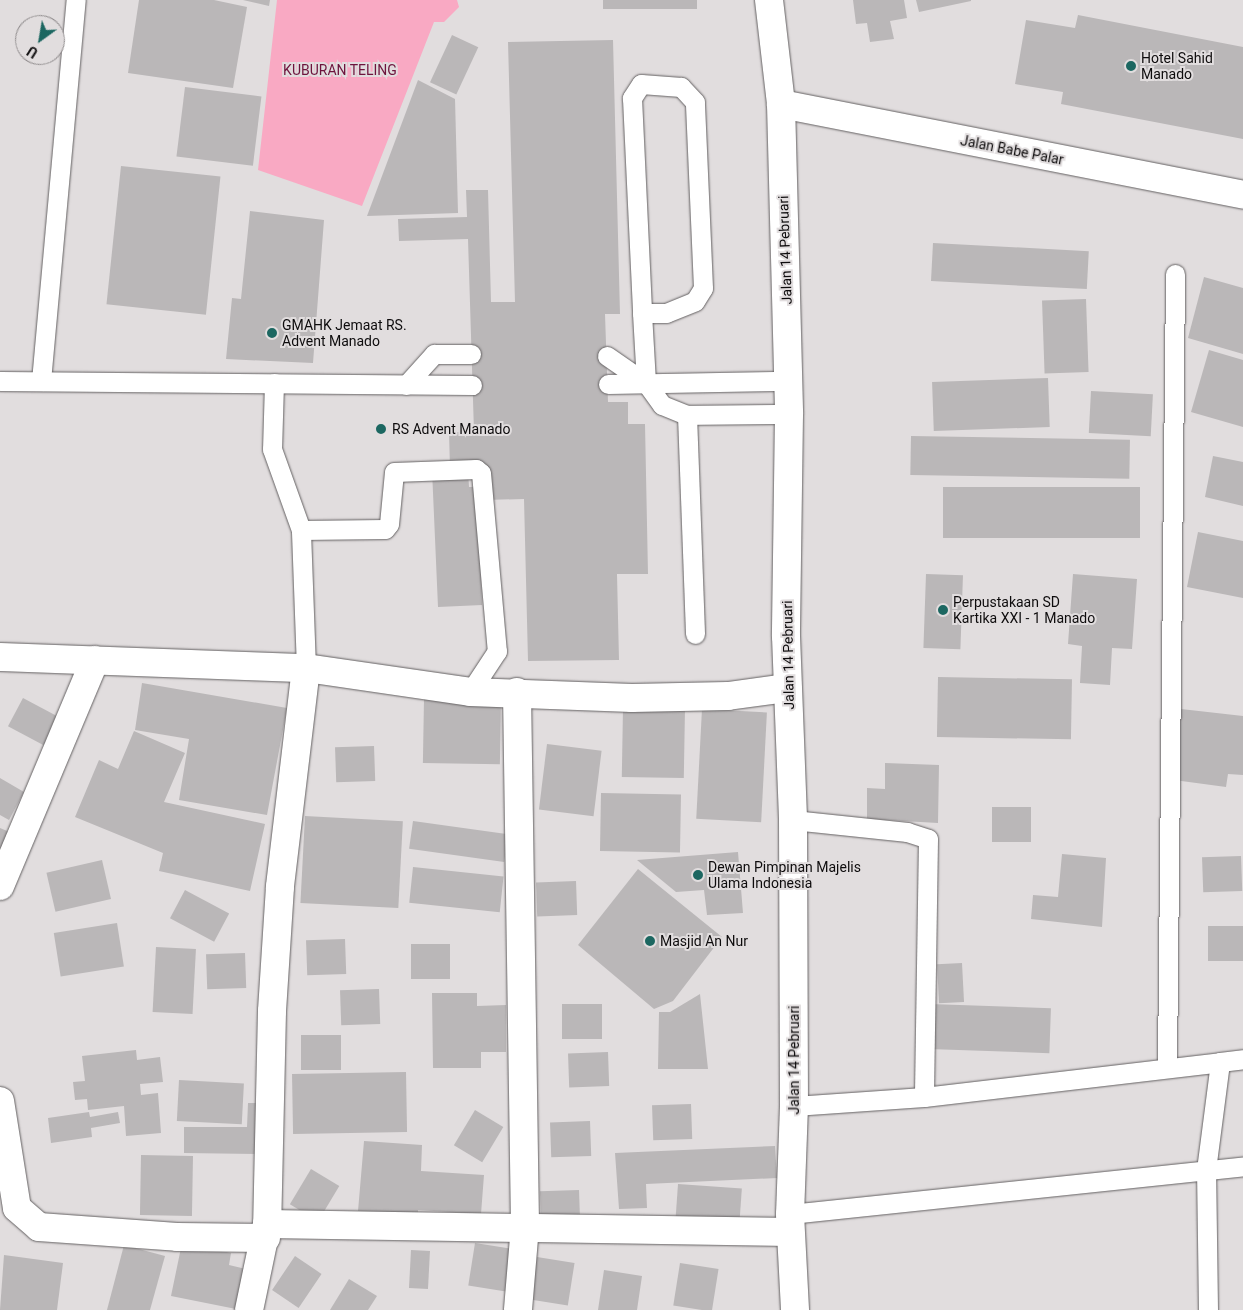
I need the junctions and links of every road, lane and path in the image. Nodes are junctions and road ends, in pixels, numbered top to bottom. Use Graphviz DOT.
graph roads {
  1 [pos="76,0"];
  2 [pos="769,0"];
  3 [pos="781,104"];
  4 [pos="1243,195"];
  5 [pos="1175,274"];
  6 [pos="642,313"];
  7 [pos="471,354"];
  8 [pos="606,356"];
  9 [pos="0,381"];
  10 [pos="41,381"];
  11 [pos="788,381"];
  12 [pos="274,383"];
  13 [pos="646,383"];
  14 [pos="608,384"];
  15 [pos="406,385"];
  16 [pos="472,385"];
  17 [pos="789,414"];
  18 [pos="687,415"];
  19 [pos="302,530"];
  20 [pos="695,634"];
  21 [pos="0,657"];
  22 [pos="95,660"];
  23 [pos="306,668"];
  24 [pos="787,688"];
  25 [pos="470,692"];
  26 [pos="517,692"];
  27 [pos="793,820"];
  28 [pos="0,886"];
  29 [pos="1243,1058"];
  30 [pos="1220,1062"];
  31 [pos="1167,1067"];
  32 [pos="924,1097"];
  33 [pos="0,1101"];
  34 [pos="794,1106"];
  35 [pos="5,1157"];
  36 [pos="1243,1166"];
  37 [pos="1206,1170"];
  38 [pos="790,1223"];
  39 [pos="526,1226"];
  40 [pos="267,1231"];
  41 [pos="249,1310"];
  42 [pos="518,1310"];
  43 [pos="795,1310"];
  44 [pos="1208,1310"];
  1 -- 10 [label="lane"];
  2 -- 3 [label="street, Jalan 14 Pebruari"];
  3 -- 4 [label="street, Jalan Babe Palar"];
  3 -- 11 [label="street, Jalan 14 Pebruari"];
  5 -- 31 [label="lane"];
  6 -- 6 [label="lane"];
  6 -- 13 [label="lane"];
  7 -- 15 [label="lane"];
  8 -- 13 [label="lane"];
  9 -- 10 [label="lane"];
  10 -- 12 [label="lane"];
  11 -- 13 [label="lane"];
  11 -- 17 [label="street, Jalan 14 Pebruari"];
  12 -- 15 [label="lane"];
  12 -- 19 [label="lane"];
  13 -- 14 [label="lane"];
  13 -- 18 [label="lane"];
  15 -- 16 [label="lane"];
  17 -- 18 [label="lane"];
  17 -- 24 [label="street, Jalan 14 Pebruari"];
  18 -- 20 [label="lane"];
  19 -- 23 [label="lane"];
  19 -- 25 [label="lane"];
  21 -- 22 [label="street"];
  22 -- 23 [label="street"];
  22 -- 28 [label="street"];
  23 -- 25 [label="street"];
  23 -- 40 [label="street"];
  24 -- 26 [label="street"];
  24 -- 27 [label="street, Jalan 14 Pebruari"];
  25 -- 26 [label="street"];
  26 -- 39 [label="street"];
  27 -- 32 [label="lane"];
  27 -- 34 [label="street, Jalan 14 Pebruari"];
  29 -- 30 [label="lane"];
  30 -- 31 [label="lane"];
  30 -- 37 [label="lane"];
  31 -- 32 [label="lane"];
  32 -- 34 [label="lane"];
  33 -- 35 [label="street"];
  34 -- 38 [label="street, Jalan 14 Pebruari"];
  35 -- 40 [label="street"];
  36 -- 37 [label="lane"];
  37 -- 38 [label="lane"];
  37 -- 44 [label="lane"];
  38 -- 39 [label="street"];
  38 -- 43 [label="street, Jalan 14 Pebruari"];
  39 -- 40 [label="street"];
  39 -- 42 [label="street"];
  40 -- 41 [label="street"];
}
